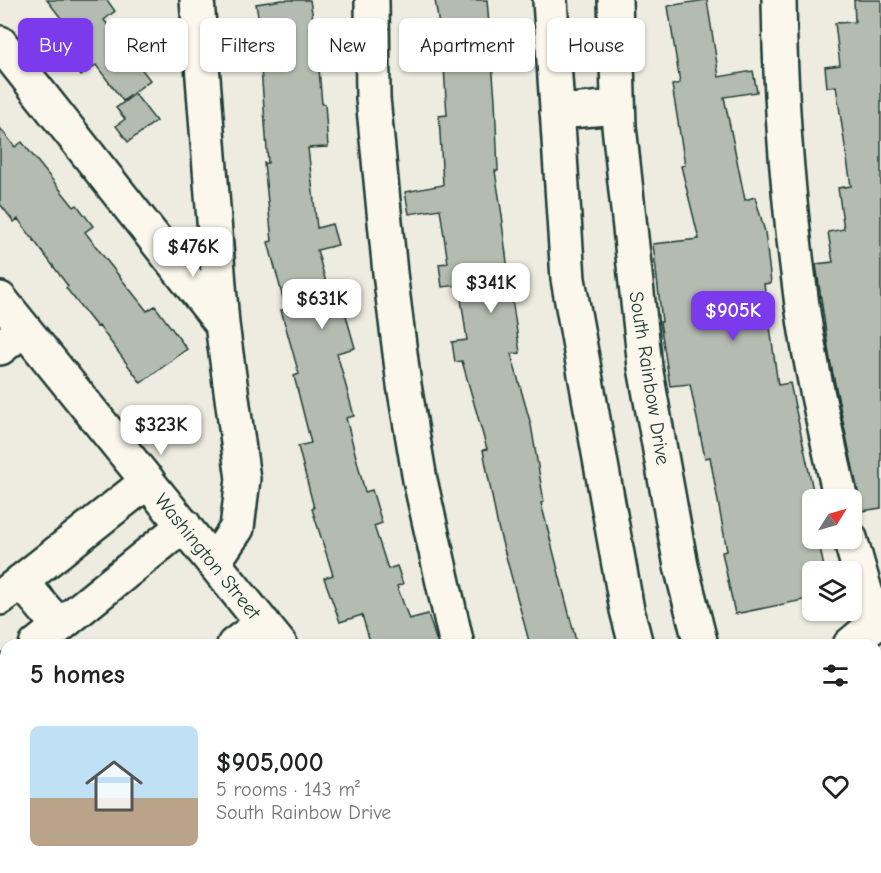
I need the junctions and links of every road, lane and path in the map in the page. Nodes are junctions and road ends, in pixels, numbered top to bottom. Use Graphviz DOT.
graph roads {
  1 [pos="196,0"];
  2 [pos="372,0"];
  3 [pos="550,0"];
  4 [pos="615,0"];
  5 [pos="779,0"];
  6 [pos="0,43"];
  7 [pos="618,107"];
  8 [pos="557,112"];
  9 [pos="0,299"];
  10 [pos="222,324"];
  11 [pos="12,338"];
  12 [pos="148,481"];
  13 [pos="839,489"];
  14 [pos="184,525"];
  15 [pos="852,549"];
  16 [pos="214,562"];
  17 [pos="11,589"];
  18 [pos="869,630"];
  19 [pos="271,634"];
  20 [pos="47,635"];
  21 [pos="254,639"];
  22 [pos="456,639"];
  23 [pos="634,639"];
  24 [pos="699,639"];
  1 -- 10 [label="street"];
  2 -- 22 [label="street"];
  3 -- 8 [label="street"];
  4 -- 7 [label="street, South Rainbow Drive"];
  5 -- 13 [label="street"];
  6 -- 10 [label="street"];
  7 -- 8 [label="street"];
  7 -- 24 [label="street, South Rainbow Drive"];
  8 -- 23 [label="street"];
  9 -- 11 [label="street, Washington Street"];
  10 -- 16 [label="street"];
  11 -- 12 [label="street, Washington Street"];
  12 -- 14 [label="street, Washington Street"];
  12 -- 17 [label="street"];
  14 -- 16 [label="street, Washington Street"];
  14 -- 20 [label="street"];
  15 -- 18 [label="street"];
  16 -- 19 [label="street, Washington Street"];
  17 -- 20 [label="street"];
  19 -- 21 [label="street"];
}
